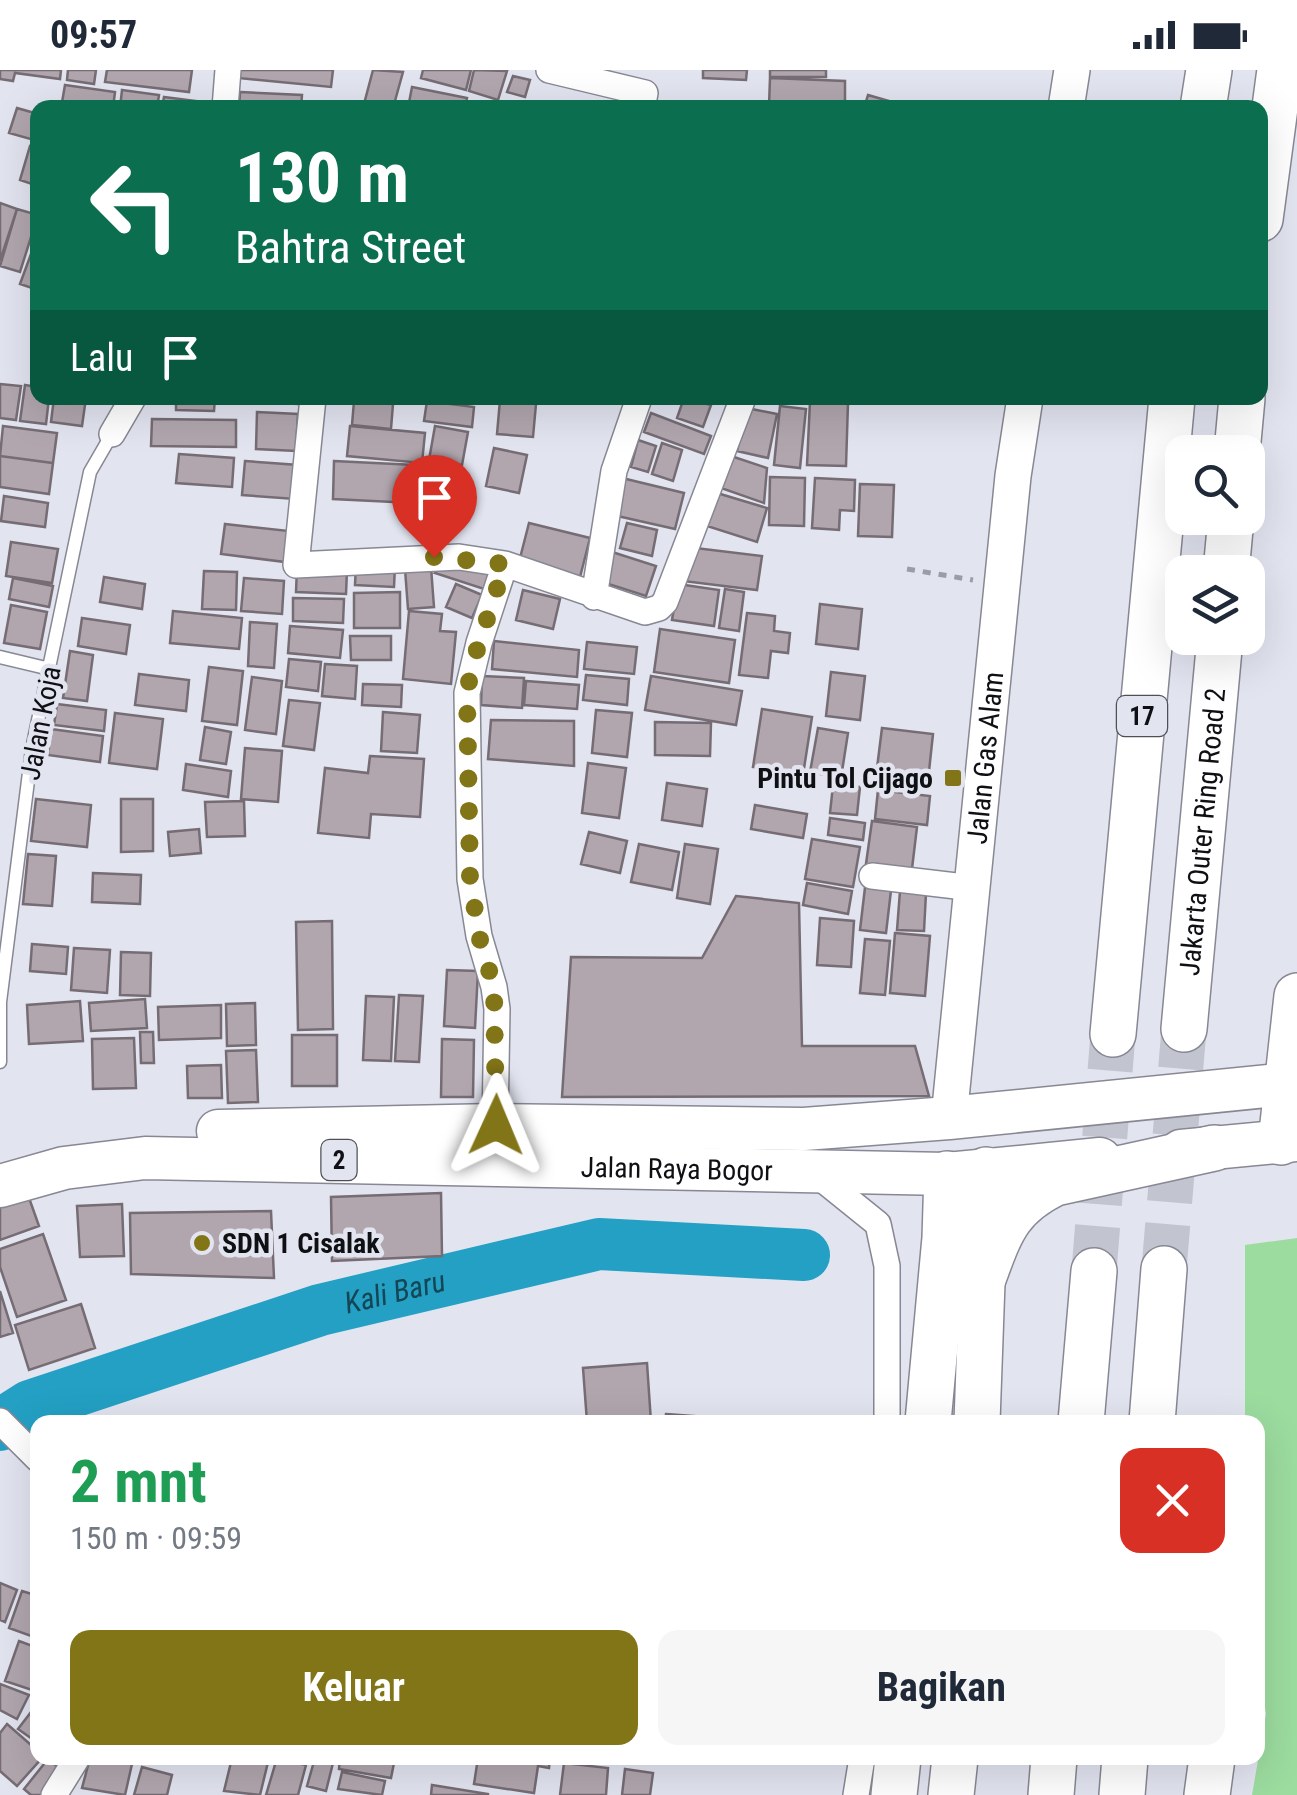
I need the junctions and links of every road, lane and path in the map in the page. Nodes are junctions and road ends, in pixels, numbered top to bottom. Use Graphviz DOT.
graph roads {
  1 [pos="228,70"];
  2 [pos="549,70"];
  3 [pos="1209,70"];
  4 [pos="1280,70"];
  5 [pos="226,100"];
  6 [pos="644,100"];
  7 [pos="1205,100"];
  8 [pos="1268,159"];
  9 [pos="129,405"];
  10 [pos="311,405"];
  11 [pos="637,405"];
  12 [pos="740,405"];
  13 [pos="1023,405"];
  14 [pos="1171,405"];
  15 [pos="1241,405"];
  16 [pos="112,434"];
  17 [pos="1239,435"];
  18 [pos="505,564"];
  19 [pos="907,569"];
  20 [pos="1002,584"];
  21 [pos="594,597"];
  22 [pos="1218,655"];
  23 [pos="0,658"];
  24 [pos="50,668"];
  25 [pos="872,876"];
  26 [pos="972,888"];
  27 [pos="1297,996"];
  28 [pos="1184,1030"];
  29 [pos="1113,1034"];
  30 [pos="0,1062"];
  31 [pos="1291,1083"];
  32 [pos="968,1116"];
  33 [pos="496,1125"];
  34 [pos="1289,1141"];
  35 [pos="1214,1148"];
  36 [pos="0,1156"];
  37 [pos="811,1170"];
  38 [pos="967,1172"];
  39 [pos="0,1186"];
  40 [pos="1164,1269"];
  41 [pos="1094,1271"];
  42 [pos="982,1281"];
  43 [pos="887,1415"];
  44 [pos="929,1415"];
  45 [pos="977,1415"];
  46 [pos="1083,1415"];
  47 [pos="1153,1415"];
  48 [pos="0,1421"];
  49 [pos="30,1452"];
  50 [pos="73,1765"];
  51 [pos="861,1765"];
  52 [pos="897,1765"];
  53 [pos="953,1765"];
  54 [pos="1053,1765"];
  55 [pos="1124,1765"];
  56 [pos="1211,1765"];
  57 [pos="54,1795"];
  58 [pos="856,1795"];
  59 [pos="894,1795"];
  60 [pos="951,1795"];
  61 [pos="1051,1795"];
  62 [pos="1122,1795"];
  63 [pos="1208,1795"];
  1 -- 5 [label="street"];
  2 -- 6 [label="street"];
  3 -- 7 [label="highway"];
  4 -- 8 [label="highway"];
  9 -- 16 [label="street, Jalan Koja"];
  10 -- 18 [label="street"];
  11 -- 21 [label="street"];
  12 -- 21 [label="street"];
  13 -- 20 [label="main road, Jalan Gas Alam"];
  14 -- 29 [label="highway, 17"];
  15 -- 17 [label="highway"];
  16 -- 24 [label="lane, Jalan Koja"];
  18 -- 21 [label="street"];
  18 -- 33 [label="street"];
  19 -- 20 [label="path"];
  20 -- 26 [label="main road, Jalan Gas Alam"];
  22 -- 28 [label="highway, Jakarta Outer Ring Road 2"];
  23 -- 24 [label="lane"];
  24 -- 30 [label="lane, Jalan Koja"];
  25 -- 26 [label="street"];
  26 -- 32 [label="main road, Jalan Gas Alam"];
  27 -- 31 [label="highway"];
  31 -- 32 [label="highway"];
  31 -- 34 [label="highway"];
  32 -- 33 [label="highway, Jalan Raya Bogor / 2"];
  32 -- 38 [label="highway"];
  33 -- 36 [label="highway, Jalan Raya Bogor / 2"];
  34 -- 35 [label="highway, Jalan Raya Bogor / 2"];
  35 -- 38 [label="highway, Jalan Raya Bogor / 2"];
  35 -- 42 [label="highway"];
  37 -- 38 [label="highway, Jalan Raya Bogor / 2"];
  37 -- 39 [label="highway, Jalan Raya Bogor / 2"];
  37 -- 43 [label="street"];
  38 -- 42 [label="highway"];
  38 -- 44 [label="highway"];
  40 -- 47 [label="highway"];
  41 -- 46 [label="highway"];
  42 -- 45 [label="highway"];
  48 -- 49 [label="street"];
  50 -- 57 [label="street"];
  51 -- 58 [label="street"];
  52 -- 59 [label="highway"];
  53 -- 60 [label="highway"];
  54 -- 61 [label="highway"];
  55 -- 62 [label="highway"];
  56 -- 63 [label="highway"];
}
